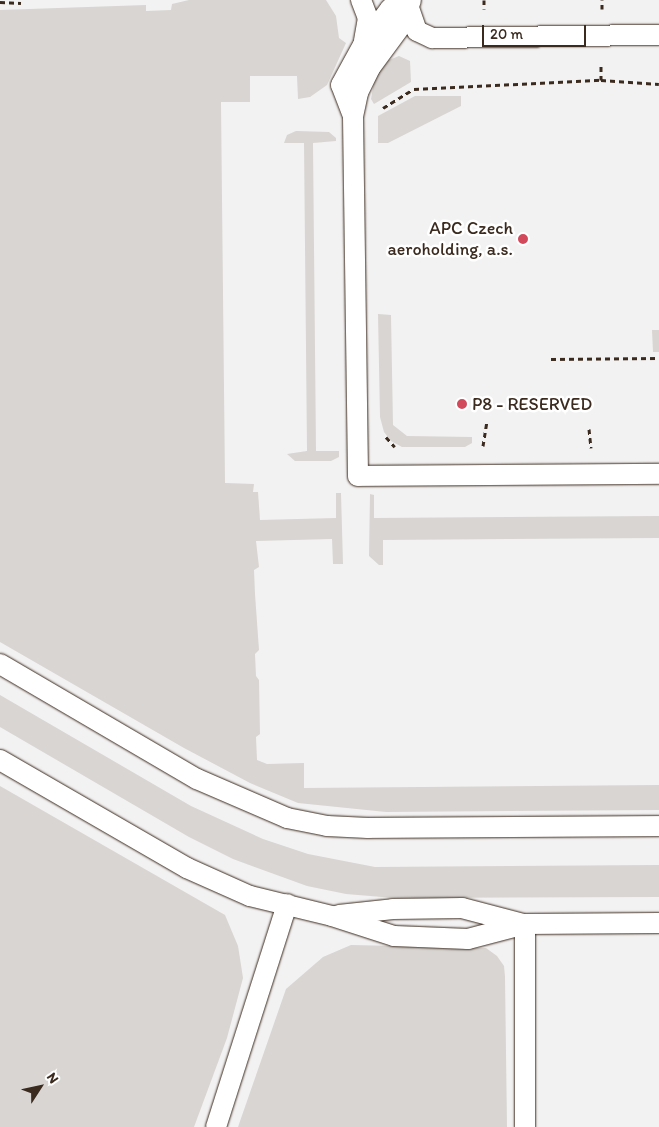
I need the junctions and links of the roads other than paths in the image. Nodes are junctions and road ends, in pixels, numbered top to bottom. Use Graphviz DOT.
graph roads {
  1 [pos="361,0"];
  2 [pos="407,3"];
  3 [pos="659,35"];
  4 [pos="363,45"];
  5 [pos="353,116"];
  6 [pos="659,474"];
  7 [pos="0,664"];
  8 [pos="0,760"];
  9 [pos="659,826"];
  10 [pos="287,904"];
  11 [pos="332,916"];
  12 [pos="659,922"];
  13 [pos="525,924"];
  14 [pos="216,1127"];
  15 [pos="525,1127"];
  1 -- 4 [label="lane"];
  2 -- 3 [label="lane"];
  2 -- 4 [label="lane"];
  2 -- 5 [label="lane"];
  4 -- 5 [label="lane"];
  5 -- 6 [label="lane"];
  7 -- 9 [label="lane"];
  8 -- 10 [label="lane"];
  10 -- 11 [label="lane"];
  10 -- 14 [label="lane"];
  11 -- 13 [label="lane"];
  11 -- 13 [label="lane"];
  12 -- 13 [label="lane"];
  13 -- 15 [label="lane"];
}
